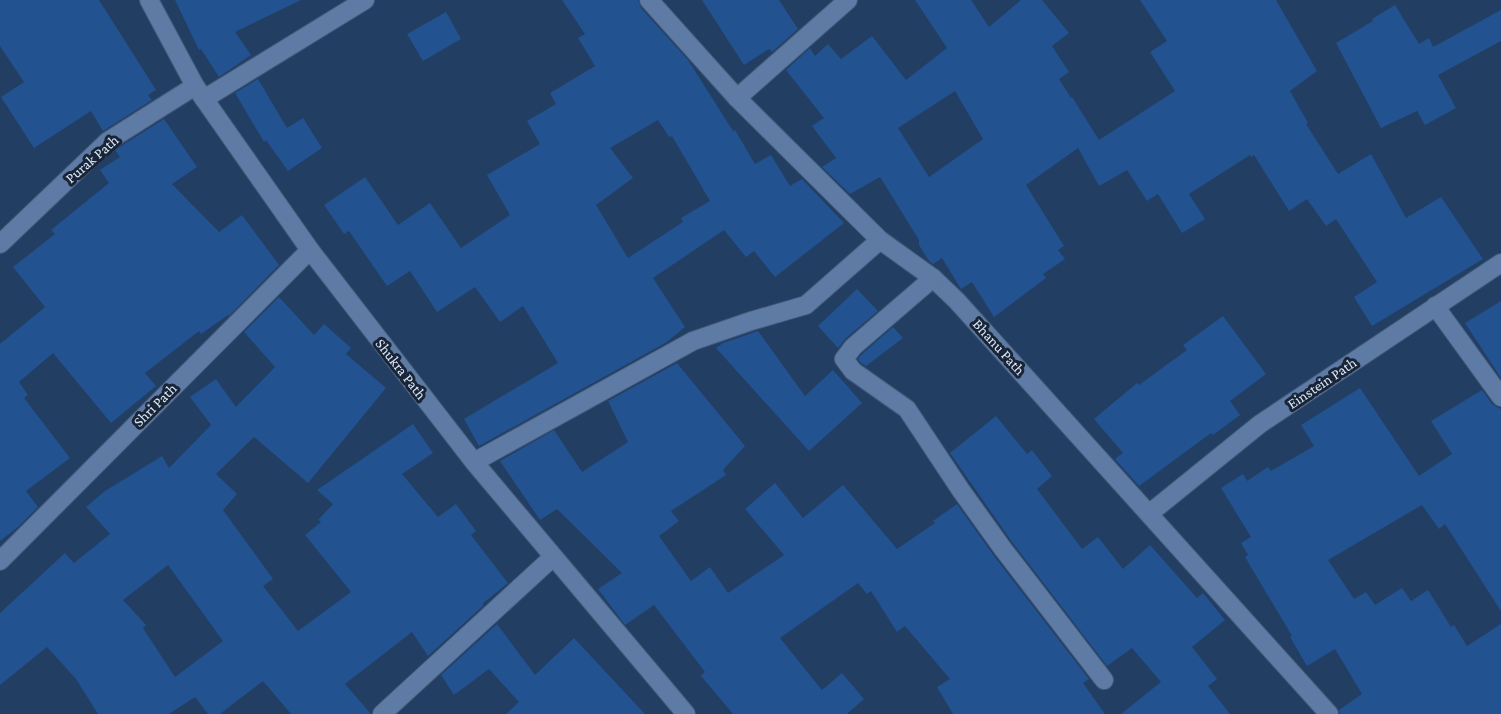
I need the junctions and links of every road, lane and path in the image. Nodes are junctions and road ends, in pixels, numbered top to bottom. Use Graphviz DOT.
graph roads {
  1 [pos="149,0"];
  2 [pos="365,0"];
  3 [pos="649,0"];
  4 [pos="848,0"];
  5 [pos="199,93"];
  6 [pos="737,98"];
  7 [pos="880,240"];
  8 [pos="0,244"];
  9 [pos="310,250"];
  10 [pos="1501,263"];
  11 [pos="933,278"];
  12 [pos="1435,306"];
  13 [pos="1501,397"];
  14 [pos="474,462"];
  15 [pos="1150,513"];
  16 [pos="553,557"];
  17 [pos="0,561"];
  18 [pos="1104,680"];
  19 [pos="382,714"];
  20 [pos="686,714"];
  21 [pos="1329,714"];
  1 -- 5 [label="street, Shukra Path"];
  2 -- 5 [label="street, Purak Path"];
  3 -- 6 [label="street, Bhanu Path"];
  4 -- 6 [label="street"];
  5 -- 8 [label="street, Purak Path"];
  5 -- 9 [label="street, Shukra Path"];
  6 -- 7 [label="street, Bhanu Path"];
  7 -- 11 [label="street, Bhanu Path"];
  7 -- 14 [label="street"];
  9 -- 14 [label="street, Shukra Path"];
  9 -- 17 [label="street, Shri Path"];
  10 -- 12 [label="street, Einstein Path"];
  11 -- 15 [label="street, Bhanu Path"];
  11 -- 18 [label="street"];
  12 -- 13 [label="street"];
  12 -- 15 [label="street, Einstein Path"];
  14 -- 16 [label="street, Shukra Path"];
  15 -- 21 [label="street, Bhanu Path"];
  16 -- 19 [label="street"];
  16 -- 20 [label="street, Shukra Path"];
}
